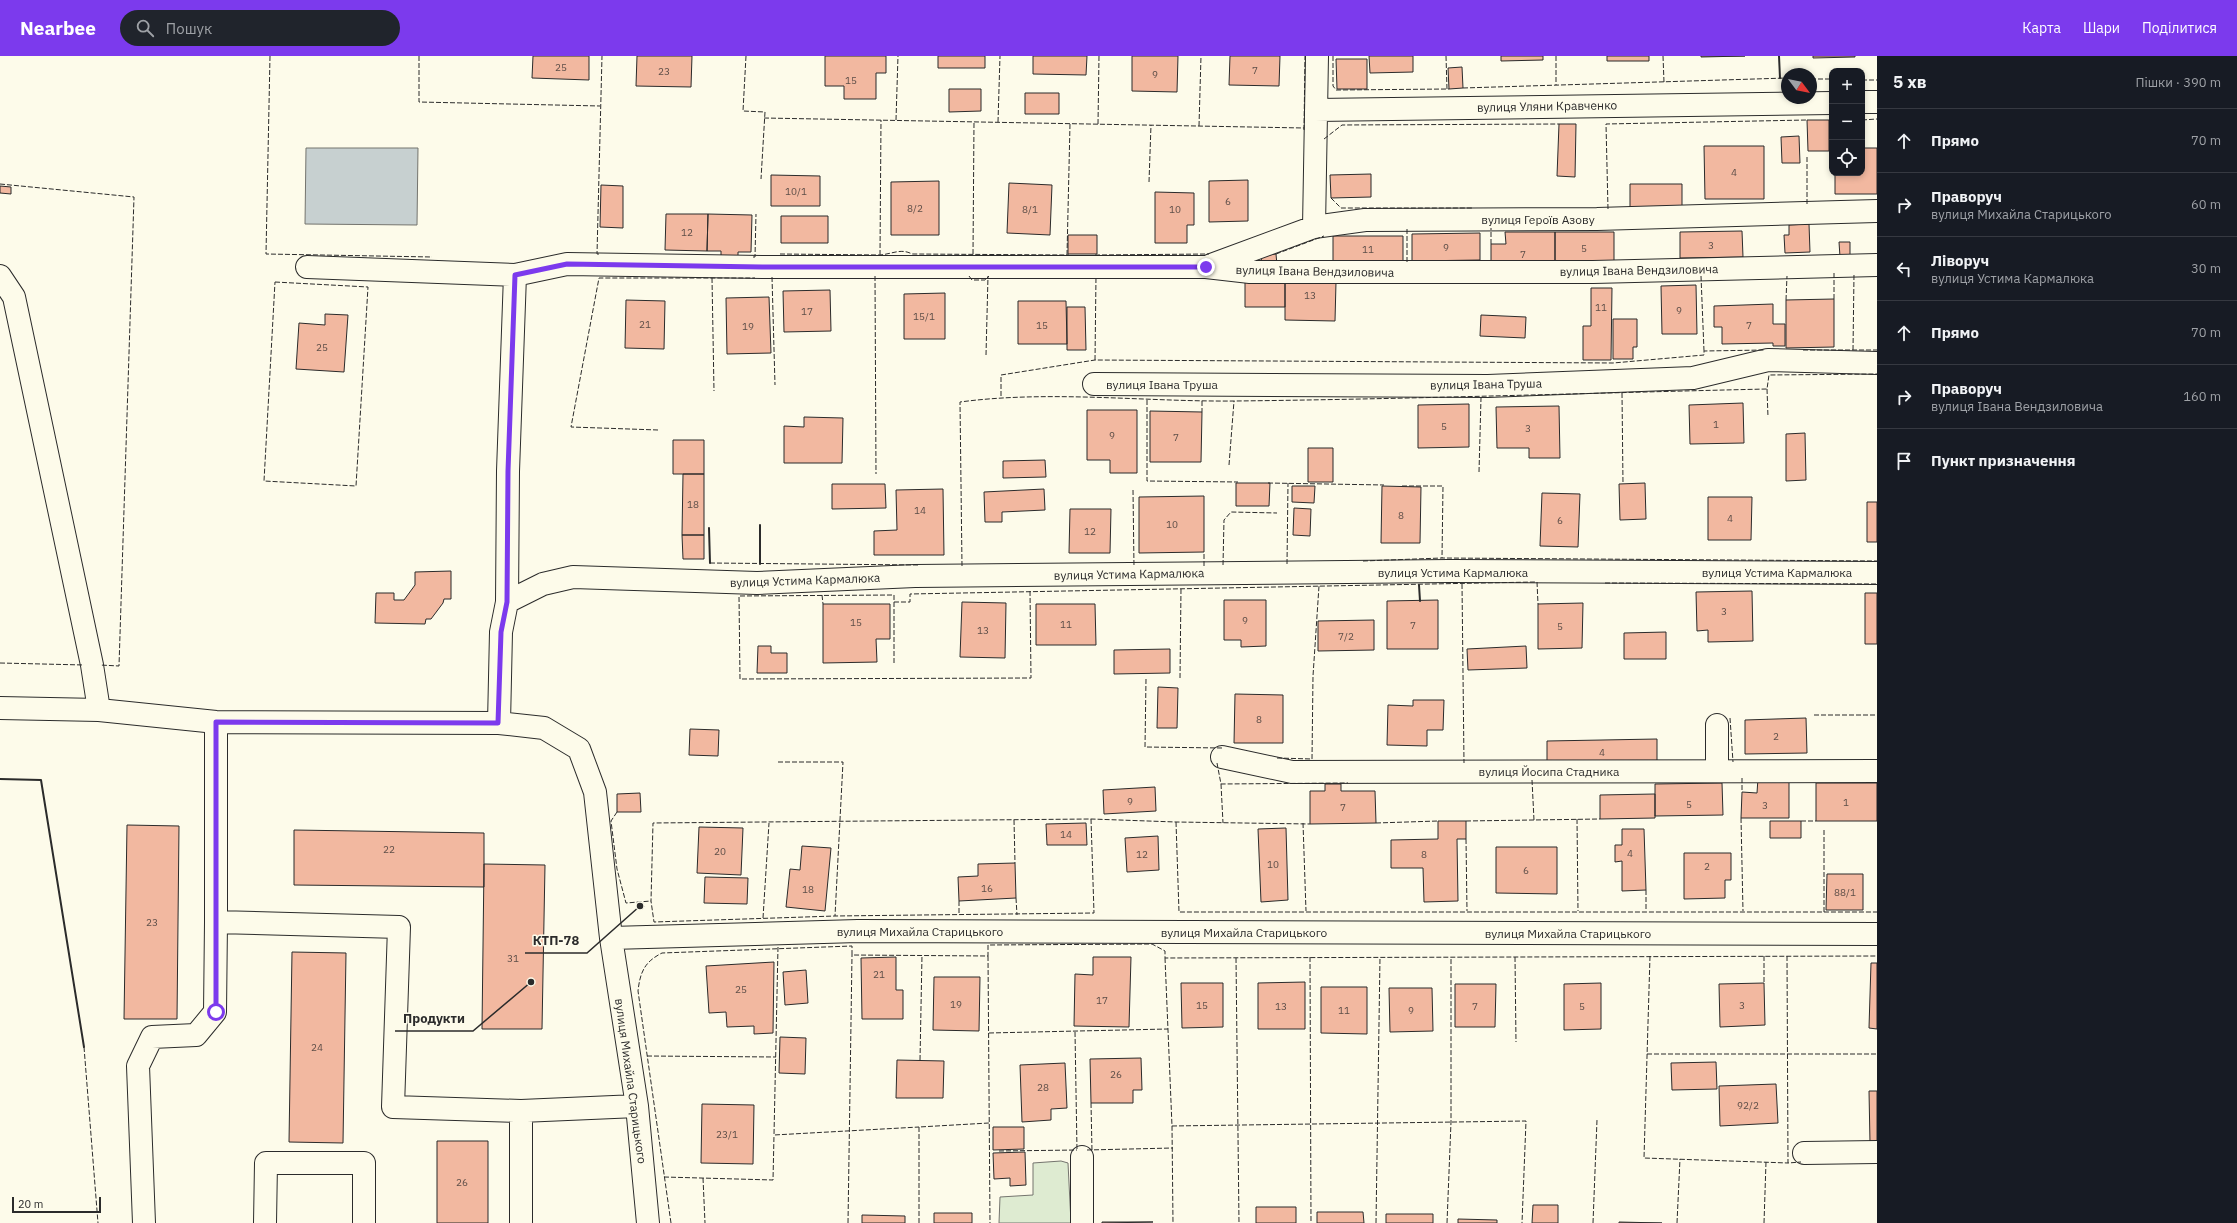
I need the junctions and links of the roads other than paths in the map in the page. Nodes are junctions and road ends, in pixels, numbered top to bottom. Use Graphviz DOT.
graph roads {
  1 [pos="1317,56"];
  2 [pos="1865,102"];
  3 [pos="1877,102"];
  4 [pos="1829,103"];
  5 [pos="1316,110"];
  6 [pos="1877,211"];
  7 [pos="1314,227"];
  8 [pos="1877,265"];
  9 [pos="307,267"];
  10 [pos="1206,267"];
  11 [pos="515,275"];
  12 [pos="0,276"];
  13 [pos="1877,363"];
  14 [pos="1094,384"];
  15 [pos="1877,573"];
  16 [pos="507,602"];
  17 [pos="0,708"];
  18 [pos="99,710"];
  19 [pos="216,722"];
  20 [pos="498,723"];
  21 [pos="1717,725"];
  22 [pos="1222,757"];
  23 [pos="1717,771"];
  24 [pos="1877,771"];
  25 [pos="216,922"];
  26 [pos="1877,934"];
  27 [pos="611,938"];
  28 [pos="637,1106"];
  29 [pos="521,1111"];
  30 [pos="1877,1152"];
  31 [pos="1804,1153"];
  32 [pos="1082,1157"];
  33 [pos="144,1223"];
  34 [pos="265,1223"];
  35 [pos="364,1223"];
  36 [pos="521,1223"];
  37 [pos="648,1223"];
  38 [pos="1082,1223"];
  1 -- 5 [label="street"];
  2 -- 3 [label="street"];
  4 -- 5 [label="street, вулиця Уляни Кравченко"];
  5 -- 7 [label="street"];
  6 -- 7 [label="street, вулиця Героїв Азову"];
  7 -- 10 [label="street, вулиця Героїв Азову"];
  8 -- 10 [label="street, вулиця Івана Вендзиловича"];
  9 -- 11 [label="street, вулиця Івана Вендзиловича"];
  10 -- 11 [label="street, вулиця Івана Вендзиловича"];
  11 -- 16 [label="street"];
  12 -- 18 [label="street"];
  13 -- 14 [label="street, вулиця Івана Труша"];
  15 -- 16 [label="street, вулиця Устима Кармалюка"];
  16 -- 20 [label="street"];
  17 -- 18 [label="street, вулиця Михайла Старицького"];
  18 -- 19 [label="street, вулиця Михайла Старицького"];
  19 -- 20 [label="street, вулиця Михайла Старицького"];
  19 -- 25 [label="street"];
  20 -- 27 [label="street, вулиця Михайла Старицького"];
  21 -- 23 [label="street"];
  22 -- 23 [label="street, вулиця Йосипа Стадника"];
  23 -- 24 [label="street, вулиця Йосипа Стадника"];
  25 -- 29 [label="street"];
  25 -- 33 [label="street"];
  26 -- 27 [label="street, вулиця Михайла Старицького"];
  27 -- 28 [label="street, вулиця Михайла Старицького"];
  28 -- 29 [label="street"];
  28 -- 37 [label="street, вулиця Михайла Старицького"];
  29 -- 36 [label="street"];
  30 -- 31 [label="street"];
  32 -- 38 [label="street"];
  34 -- 35 [label="street"];
}
